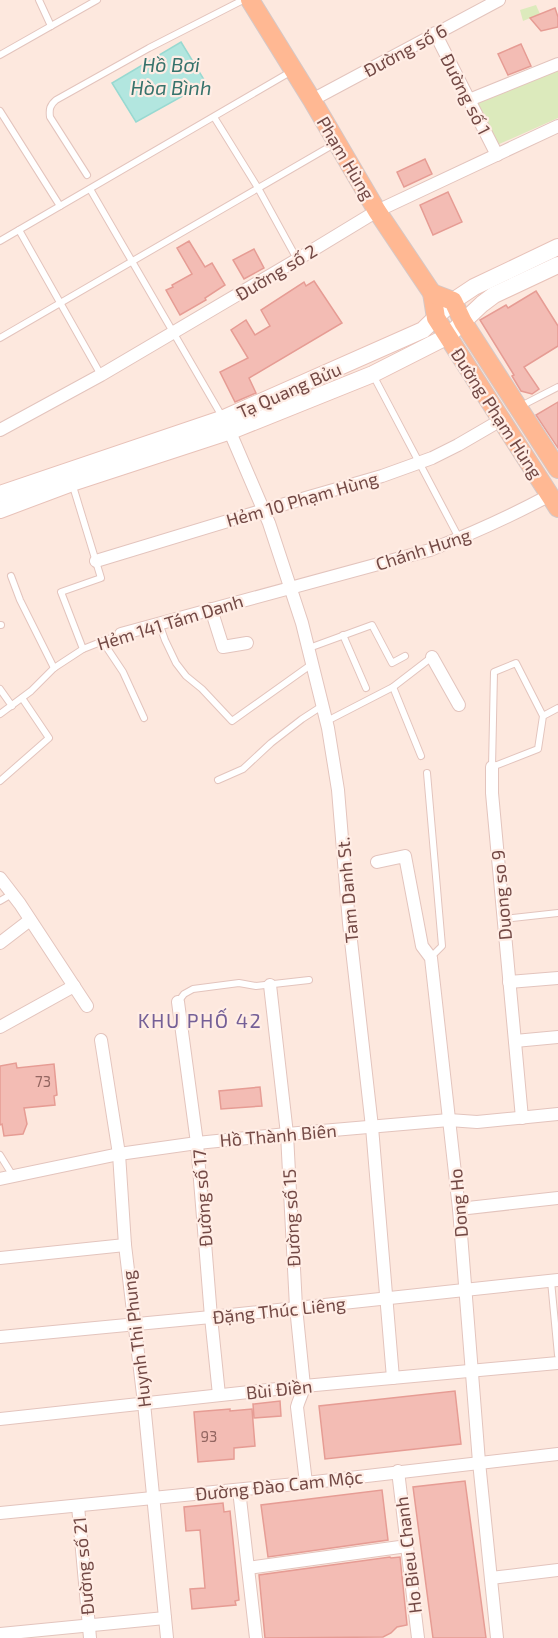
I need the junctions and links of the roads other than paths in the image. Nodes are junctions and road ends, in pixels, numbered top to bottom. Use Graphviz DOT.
graph roads {
  1 [pos="39,0"];
  2 [pos="97,0"];
  3 [pos="243,0"];
  4 [pos="250,0"];
  5 [pos="499,0"];
  6 [pos="51,26"];
  7 [pos="435,33"];
  8 [pos="0,55"];
  9 [pos="558,63"];
  10 [pos="293,70"];
  11 [pos="312,100"];
  12 [pos="469,100"];
  13 [pos="0,111"];
  14 [pos="214,117"];
  15 [pos="558,126"];
  16 [pos="337,143"];
  17 [pos="497,155"];
  18 [pos="87,175"];
  19 [pos="258,188"];
  20 [pos="90,189"];
  21 [pos="60,206"];
  22 [pos="377,211"];
  23 [pos="19,230"];
  24 [pos="0,241"];
  25 [pos="558,247"];
  26 [pos="298,259"];
  27 [pos="132,262"];
  28 [pos="558,264"];
  29 [pos="432,294"];
  30 [pos="453,301"];
  31 [pos="60,303"];
  32 [pos="436,318"];
  33 [pos="463,322"];
  34 [pos="174,332"];
  35 [pos="448,336"];
  36 [pos="0,338"];
  37 [pos="373,374"];
  38 [pos="101,375"];
  39 [pos="558,387"];
  40 [pos="517,407"];
  41 [pos="501,420"];
  42 [pos="227,425"];
  43 [pos="0,430"];
  44 [pos="420,462"];
  45 [pos="558,469"];
  46 [pos="72,483"];
  47 [pos="3,496"];
  48 [pos="554,502"];
  49 [pos="264,510"];
  50 [pos="460,538"];
  51 [pos="96,561"];
  52 [pos="11,576"];
  53 [pos="290,587"];
  54 [pos="211,609"];
  55 [pos="159,623"];
  56 [pos="121,634"];
  57 [pos="343,635"];
  58 [pos="103,642"];
  59 [pos="247,642"];
  60 [pos="309,648"];
  61 [pos="83,649"];
  62 [pos="405,656"];
  63 [pos="432,657"];
  64 [pos="313,663"];
  65 [pos="54,668"];
  66 [pos="393,687"];
  67 [pos="366,688"];
  68 [pos="0,689"];
  69 [pos="22,698"];
  70 [pos="323,705"];
  71 [pos="459,705"];
  72 [pos="12,706"];
  73 [pos="558,708"];
  74 [pos="0,714"];
  75 [pos="543,716"];
  76 [pos="144,718"];
  77 [pos="327,721"];
  78 [pos="421,756"];
  79 [pos="492,767"];
  80 [pos="427,773"];
  81 [pos="218,780"];
  82 [pos="0,781"];
  83 [pos="378,862"];
  84 [pos="0,878"];
  85 [pos="12,894"];
  86 [pos="0,901"];
  87 [pos="558,913"];
  88 [pos="504,919"];
  89 [pos="30,920"];
  90 [pos="0,943"];
  91 [pos="431,958"];
  92 [pos="558,978"];
  93 [pos="309,980"];
  94 [pos="509,982"];
  95 [pos="270,985"];
  96 [pos="74,986"];
  97 [pos="178,1002"];
  98 [pos="87,1006"];
  99 [pos="0,1027"];
  100 [pos="558,1037"];
  101 [pos="101,1040"];
  102 [pos="515,1041"];
  103 [pos="558,1114"];
  104 [pos="522,1118"];
  105 [pos="449,1120"];
  106 [pos="372,1127"];
  107 [pos="286,1134"];
  108 [pos="197,1143"];
  109 [pos="0,1155"];
  110 [pos="119,1155"];
  111 [pos="13,1176"];
  112 [pos="0,1179"];
  113 [pos="558,1198"];
  114 [pos="459,1209"];
  115 [pos="125,1245"];
  116 [pos="0,1258"];
  117 [pos="554,1280"];
  118 [pos="465,1290"];
  119 [pos="387,1298"];
  120 [pos="296,1307"];
  121 [pos="211,1317"];
  122 [pos="134,1324"];
  123 [pos="0,1337"];
  124 [pos="558,1355"];
  125 [pos="558,1363"];
  126 [pos="471,1371"];
  127 [pos="393,1378"];
  128 [pos="304,1386"];
  129 [pos="219,1395"];
  130 [pos="144,1403"];
  131 [pos="0,1419"];
  132 [pos="558,1454"];
  133 [pos="478,1462"];
  134 [pos="398,1471"];
  135 [pos="306,1483"];
  136 [pos="239,1490"];
  137 [pos="153,1498"];
  138 [pos="78,1506"];
  139 [pos="0,1514"];
  140 [pos="407,1546"];
  141 [pos="248,1568"];
  142 [pos="558,1570"];
  143 [pos="491,1578"];
  144 [pos="165,1618"];
  145 [pos="89,1625"];
  146 [pos="1,1632"];
  147 [pos="90,1638"];
  148 [pos="167,1638"];
  149 [pos="256,1638"];
  150 [pos="418,1638"];
  151 [pos="497,1638"];
  1 -- 6 [label="lane"];
  2 -- 6 [label="lane"];
  3 -- 18 [label="lane"];
  4 -- 10 [label="main road, Phạm Hùng"];
  5 -- 7 [label="street, Đường số 6"];
  6 -- 8 [label="lane"];
  7 -- 11 [label="street, Đường số 6"];
  7 -- 12 [label="street, Đường số 1"];
  9 -- 12 [label="street"];
  10 -- 11 [label="main road, Phạm Hùng"];
  10 -- 14 [label="lane"];
  11 -- 16 [label="main road, Phạm Hùng"];
  12 -- 17 [label="street, Đường số 1"];
  13 -- 21 [label="lane"];
  14 -- 19 [label="lane"];
  14 -- 20 [label="lane"];
  15 -- 17 [label="street, Đường số 2"];
  16 -- 19 [label="lane"];
  16 -- 22 [label="main road, Phạm Hùng"];
  17 -- 22 [label="street, Đường số 2"];
  19 -- 26 [label="lane"];
  19 -- 27 [label="lane"];
  20 -- 21 [label="lane"];
  20 -- 27 [label="lane"];
  21 -- 23 [label="lane"];
  22 -- 26 [label="street, Đường số 2"];
  22 -- 29 [label="main road, Phạm Hùng"];
  23 -- 24 [label="lane"];
  23 -- 31 [label="lane"];
  25 -- 30 [label="main road, Tạ Quang Bửu"];
  26 -- 34 [label="street, Đường số 2"];
  27 -- 31 [label="lane"];
  27 -- 34 [label="lane"];
  28 -- 33 [label="main road, Tạ Quang Bửu"];
  29 -- 30 [label="main road"];
  29 -- 32 [label="main road, Phạm Hùng"];
  30 -- 32 [label="main road, Tạ Quang Bửu"];
  30 -- 33 [label="main road, Đường Phạm Hùng"];
  31 -- 36 [label="lane"];
  31 -- 38 [label="lane"];
  32 -- 35 [label="main road, Đường Phạm Hùng"];
  32 -- 42 [label="main road, Tạ Quang Bửu"];
  33 -- 35 [label="main road, Tạ Quang Bửu"];
  33 -- 40 [label="main road, Đường Phạm Hùng"];
  34 -- 38 [label="street, Đường số 2"];
  34 -- 42 [label="lane"];
  35 -- 37 [label="main road, Tạ Quang Bửu"];
  35 -- 41 [label="main road, Đường Phạm Hùng"];
  37 -- 42 [label="main road, Tạ Quang Bửu"];
  37 -- 44 [label="lane"];
  38 -- 43 [label="street, Đường số 2"];
  39 -- 40 [label="lane"];
  40 -- 45 [label="main road, Đường Phạm Hùng"];
  41 -- 44 [label="street, Hẻm 10 Phạm Hùng"];
  41 -- 48 [label="main road, Đường Phạm Hùng"];
  42 -- 46 [label="main road, Tạ Quang Bửu"];
  42 -- 47 [label="main road, Tạ Quang Bửu"];
  42 -- 49 [label="street, Tam Danh St."];
  44 -- 49 [label="street, Hẻm 10 Phạm Hùng"];
  44 -- 50 [label="lane"];
  46 -- 47 [label="main road, Tạ Quang Bửu"];
  46 -- 51 [label="lane"];
  48 -- 50 [label="street, Chánh Hưng"];
  49 -- 51 [label="street, Hẻm 10 Phạm Hùng"];
  49 -- 53 [label="street, Tam Danh St."];
  50 -- 53 [label="street, Chánh Hưng"];
  51 -- 61 [label="lane"];
  52 -- 65 [label="lane"];
  53 -- 54 [label="street, Hẻm 141 Tám Danh"];
  53 -- 60 [label="street, Tam Danh St."];
  54 -- 55 [label="street, Hẻm 141 Tám Danh"];
  54 -- 59 [label="street"];
  55 -- 56 [label="street, Hẻm 141 Tám Danh"];
  55 -- 64 [label="lane"];
  56 -- 58 [label="lane, Hẻm 141 Tám Danh"];
  57 -- 60 [label="lane"];
  57 -- 62 [label="lane"];
  57 -- 67 [label="lane"];
  58 -- 61 [label="lane, Hẻm 141 Tám Danh"];
  58 -- 76 [label="lane"];
  60 -- 64 [label="street, Tam Danh St."];
  61 -- 65 [label="lane, Hẻm 141 Tám Danh"];
  63 -- 66 [label="lane"];
  63 -- 71 [label="street"];
  64 -- 70 [label="street, Tam Danh St."];
  65 -- 69 [label="lane, Hẻm 141 Tám Danh"];
  66 -- 77 [label="lane"];
  66 -- 78 [label="lane"];
  68 -- 72 [label="lane"];
  69 -- 72 [label="lane, Hẻm 141 Tám Danh"];
  69 -- 82 [label="lane"];
  70 -- 77 [label="street, Tam Danh St."];
  70 -- 81 [label="lane"];
  72 -- 74 [label="lane, Hẻm 141 Tám Danh"];
  73 -- 75 [label="lane"];
  75 -- 79 [label="lane"];
  75 -- 79 [label="lane, Duong so 9"];
  77 -- 106 [label="street, Tam Danh St."];
  79 -- 88 [label="street, Duong so 9"];
  80 -- 91 [label="lane, Dong Ho"];
  83 -- 91 [label="street"];
  84 -- 85 [label="street"];
  85 -- 86 [label="lane"];
  85 -- 89 [label="street"];
  87 -- 88 [label="lane"];
  88 -- 94 [label="street, Duong so 9"];
  89 -- 90 [label="street"];
  89 -- 96 [label="street"];
  91 -- 105 [label="street, Dong Ho"];
  92 -- 94 [label="street"];
  93 -- 95 [label="lane"];
  94 -- 102 [label="street, Duong so 9"];
  95 -- 97 [label="lane"];
  95 -- 107 [label="street, Đường số 15"];
  96 -- 98 [label="street"];
  96 -- 99 [label="street"];
  97 -- 108 [label="street, Đường số 17"];
  100 -- 102 [label="street"];
  101 -- 110 [label="street, Huynh Thi Phung"];
  102 -- 104 [label="street, Duong so 9"];
  103 -- 104 [label="street, Hồ Thành Biên"];
  104 -- 105 [label="street, Hồ Thành Biên"];
  105 -- 106 [label="street, Hồ Thành Biên"];
  105 -- 114 [label="street, Dong Ho"];
  106 -- 107 [label="street, Hồ Thành Biên"];
  106 -- 119 [label="street, Tam Danh St."];
  107 -- 108 [label="street, Hồ Thành Biên"];
  107 -- 120 [label="street, Đường số 15"];
  108 -- 110 [label="street, Hồ Thành Biên"];
  108 -- 121 [label="street, Đường số 17"];
  109 -- 111 [label="lane"];
  110 -- 111 [label="street, Hồ Thành Biên"];
  110 -- 115 [label="street, Huynh Thi Phung"];
  111 -- 112 [label="street, Hồ Thành Biên"];
  113 -- 114 [label="street"];
  114 -- 118 [label="street, Dong Ho"];
  115 -- 116 [label="street"];
  115 -- 122 [label="street, Huynh Thi Phung"];
  117 -- 118 [label="street, Đặng Thúc Liêng"];
  117 -- 124 [label="lane"];
  118 -- 119 [label="street, Đặng Thúc Liêng"];
  118 -- 126 [label="street, Dong Ho"];
  119 -- 120 [label="street, Đặng Thúc Liêng"];
  119 -- 127 [label="street, Tam Danh St."];
  120 -- 121 [label="street, Đặng Thúc Liêng"];
  120 -- 128 [label="street, Đường số 15"];
  121 -- 122 [label="street, Đặng Thúc Liêng"];
  121 -- 129 [label="street, Đường số 17"];
  122 -- 123 [label="street, Đặng Thúc Liêng"];
  122 -- 130 [label="street, Huynh Thi Phung"];
  125 -- 126 [label="street, Bùi Điền"];
  126 -- 127 [label="street, Bùi Điền"];
  126 -- 133 [label="street, Dong Ho"];
  127 -- 128 [label="street, Bùi Điền"];
  128 -- 129 [label="street, Bùi Điền"];
  128 -- 135 [label="street, Đường số 15"];
  129 -- 130 [label="street, Bùi Điền"];
  130 -- 131 [label="street, Bùi Điền"];
  130 -- 137 [label="street, Huynh Thi Phung"];
  132 -- 133 [label="street, Đường Đào Cam Mộc"];
  133 -- 134 [label="street, Đường Đào Cam Mộc"];
  133 -- 143 [label="street, Dong Ho"];
  134 -- 135 [label="street, Đường Đào Cam Mộc"];
  134 -- 140 [label="street, Ho Bieu Chanh"];
  135 -- 136 [label="street, Đường Đào Cam Mộc"];
  136 -- 137 [label="street, Đường Đào Cam Mộc"];
  136 -- 141 [label="street"];
  137 -- 138 [label="street, Đường Đào Cam Mộc"];
  137 -- 144 [label="street, Huynh Thi Phung"];
  138 -- 139 [label="street, Đường Đào Cam Mộc"];
  138 -- 145 [label="street, Đường số 21"];
  140 -- 141 [label="street"];
  140 -- 150 [label="street, Ho Bieu Chanh"];
  141 -- 149 [label="street"];
  142 -- 143 [label="street"];
  143 -- 151 [label="street, Dong Ho"];
  144 -- 145 [label="street"];
  144 -- 148 [label="street, Huynh Thi Phung"];
  145 -- 146 [label="street"];
  145 -- 147 [label="street, Đường số 21"];
}
